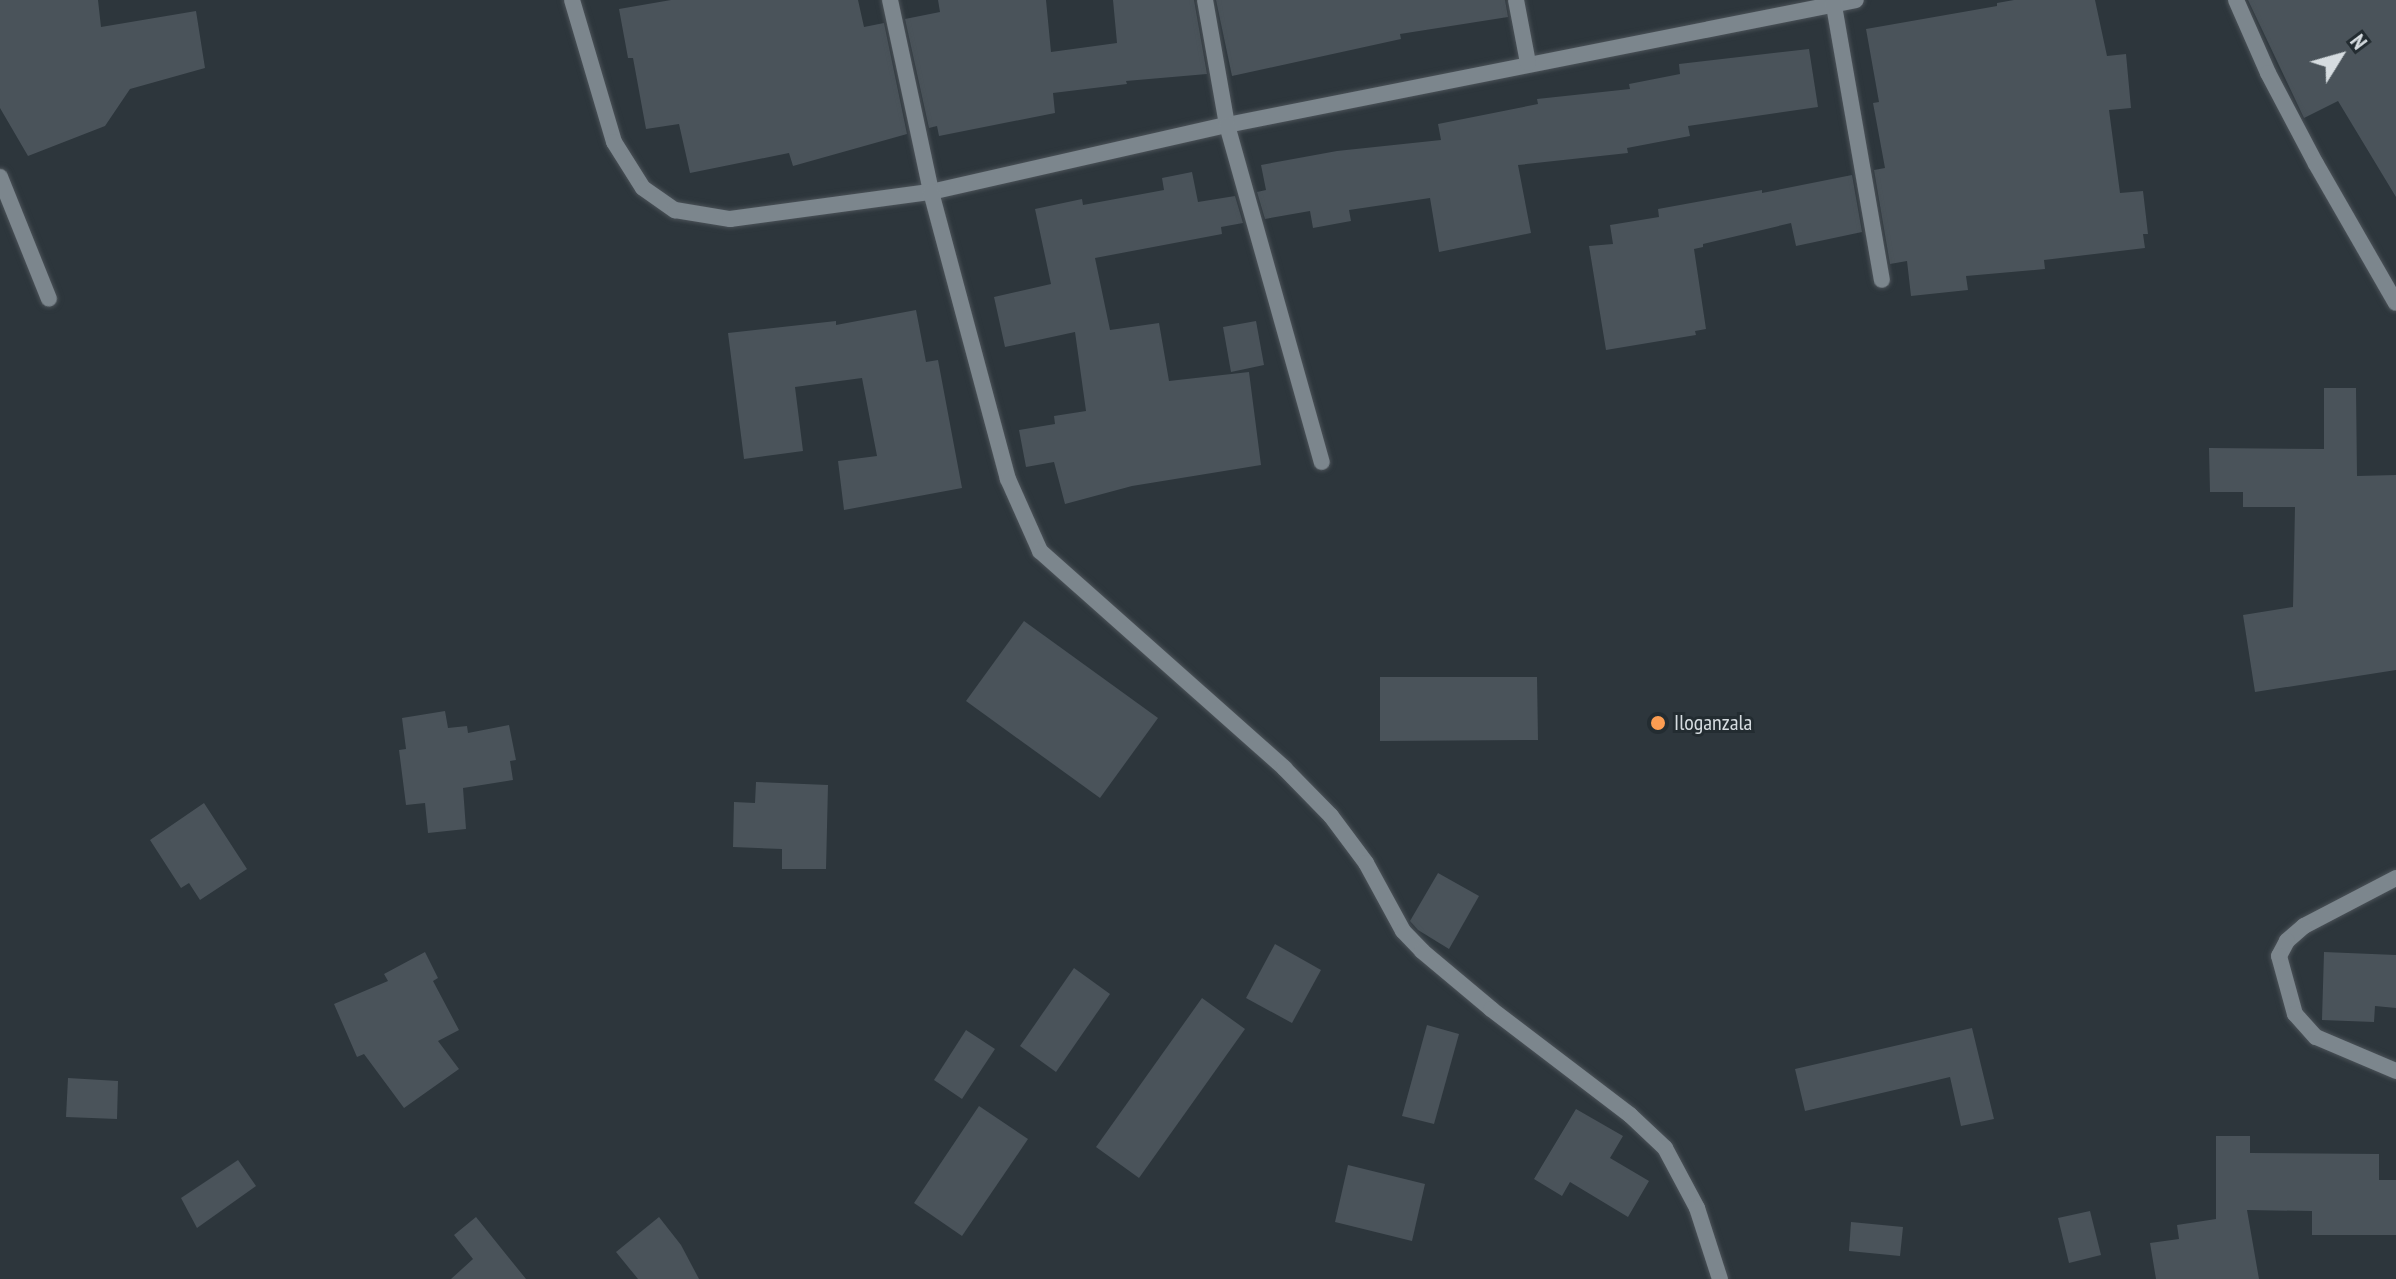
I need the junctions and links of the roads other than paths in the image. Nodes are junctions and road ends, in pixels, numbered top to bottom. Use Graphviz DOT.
graph roads {
  1 [pos="572,0"];
  2 [pos="890,0"];
  3 [pos="1205,0"];
  4 [pos="1516,0"];
  5 [pos="1856,0"];
  6 [pos="2236,0"];
  7 [pos="1834,2"];
  8 [pos="1528,63"];
  9 [pos="1227,125"];
  10 [pos="0,177"];
  11 [pos="931,192"];
  12 [pos="1882,280"];
  13 [pos="49,299"];
  14 [pos="2396,303"];
  15 [pos="1322,462"];
  16 [pos="2396,878"];
  17 [pos="2396,1071"];
  18 [pos="1720,1279"];
  1 -- 11 [label="street"];
  2 -- 11 [label="street"];
  3 -- 9 [label="street"];
  4 -- 8 [label="street"];
  5 -- 7 [label="street"];
  6 -- 14 [label="street"];
  7 -- 8 [label="street"];
  7 -- 12 [label="street"];
  8 -- 9 [label="street"];
  9 -- 11 [label="street"];
  9 -- 15 [label="street"];
  10 -- 13 [label="street"];
  11 -- 18 [label="street"];
  16 -- 17 [label="street"];
}
